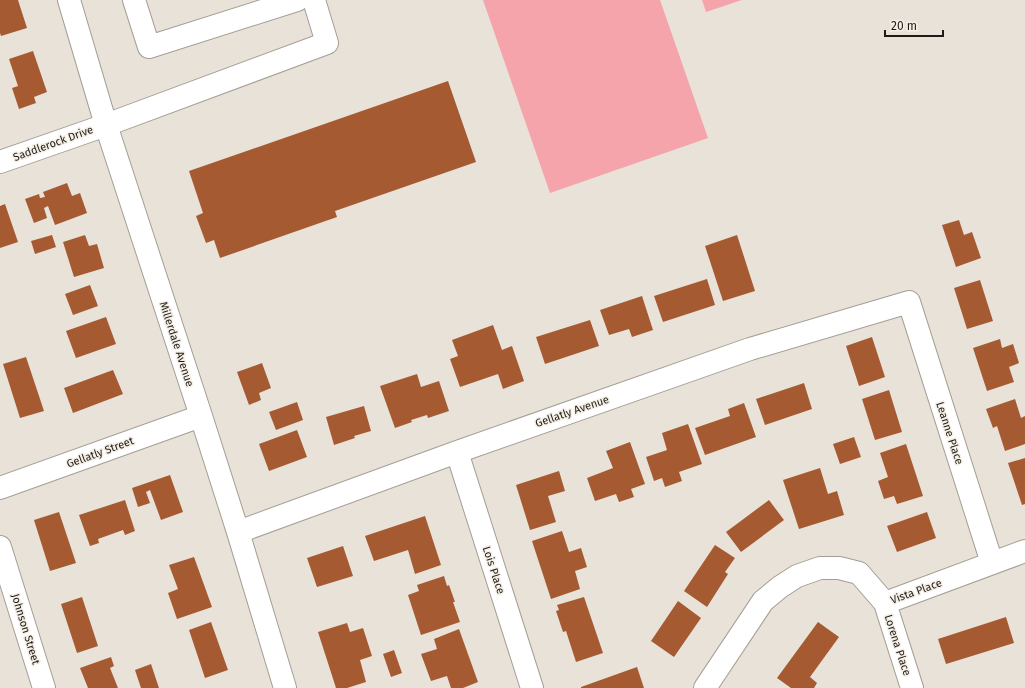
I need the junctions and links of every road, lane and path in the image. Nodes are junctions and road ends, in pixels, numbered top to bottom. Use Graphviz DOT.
graph roads {
  1 [pos="69,0"];
  2 [pos="134,0"];
  3 [pos="297,0"];
  4 [pos="314,0"];
  5 [pos="106,124"];
  6 [pos="0,162"];
  7 [pos="909,302"];
  8 [pos="201,416"];
  9 [pos="456,452"];
  10 [pos="0,488"];
  11 [pos="238,532"];
  12 [pos="0,547"];
  13 [pos="1025,551"];
  14 [pos="992,563"];
  15 [pos="884,603"];
  16 [pos="44,688"];
  17 [pos="285,688"];
  18 [pos="532,688"];
  19 [pos="706,688"];
  20 [pos="912,688"];
  1 -- 5 [label="street, Millerdale Avenue"];
  2 -- 3 [label="street"];
  4 -- 5 [label="street, Saddlerock Drive"];
  5 -- 6 [label="street, Saddlerock Drive"];
  5 -- 8 [label="street, Millerdale Avenue"];
  7 -- 9 [label="street, Gellatly Avenue"];
  7 -- 14 [label="street, Leanne Place"];
  8 -- 10 [label="street, Gellatly Street"];
  8 -- 11 [label="street, Millerdale Avenue"];
  9 -- 11 [label="street, Gellatly Avenue"];
  9 -- 18 [label="street, Lois Place"];
  11 -- 17 [label="street, Millerdale Avenue"];
  12 -- 16 [label="street, Johnson Street"];
  13 -- 14 [label="street, Vista Place"];
  14 -- 15 [label="street, Vista Place"];
  15 -- 19 [label="street, Vista Place"];
  15 -- 20 [label="street, Lorena Place"];
}
